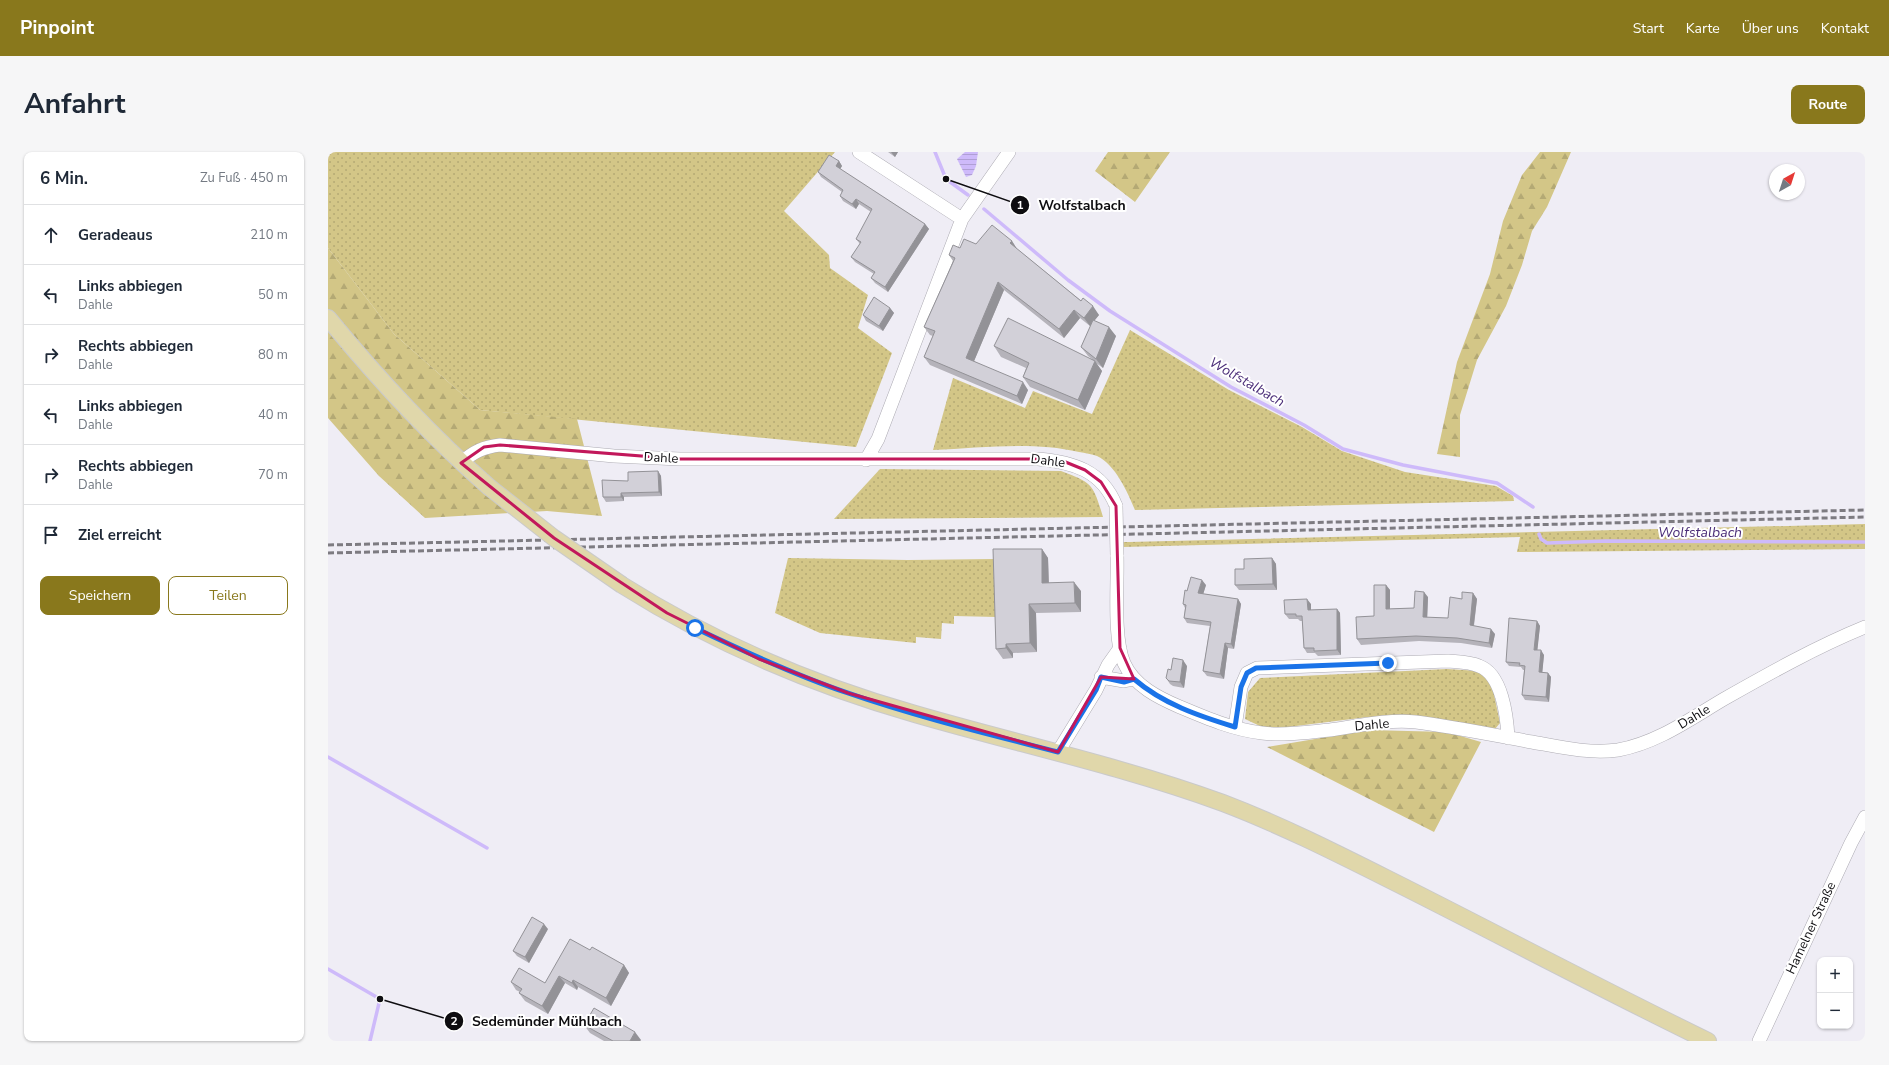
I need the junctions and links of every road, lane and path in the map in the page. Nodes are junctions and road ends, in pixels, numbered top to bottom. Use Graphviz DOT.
graph roads {
  1 [pos="859,152"];
  2 [pos="1009,152"];
  3 [pos="962,219"];
  4 [pos="328,318"];
  5 [pos="866,460"];
  6 [pos="462,463"];
  7 [pos="1865,627"];
  8 [pos="1120,648"];
  9 [pos="1101,677"];
  10 [pos="1134,679"];
  11 [pos="1235,727"];
  12 [pos="1508,738"];
  13 [pos="1058,752"];
  14 [pos="1865,817"];
  15 [pos="1708,1041"];
  16 [pos="1759,1041"];
  1 -- 3 [label="street"];
  2 -- 3 [label="street"];
  3 -- 5 [label="street"];
  4 -- 6 [label="main road"];
  5 -- 6 [label="street, Dahle"];
  5 -- 8 [label="street, Dahle, bridge"];
  6 -- 13 [label="main road, bridge"];
  7 -- 12 [label="street, Dahle"];
  8 -- 9 [label="street"];
  8 -- 10 [label="street, Dahle"];
  9 -- 10 [label="street"];
  9 -- 13 [label="street"];
  10 -- 11 [label="street, Dahle"];
  11 -- 12 [label="street, Dahle"];
  11 -- 12 [label="street"];
  13 -- 15 [label="main road"];
  14 -- 16 [label="street, Hamelner Straße"];
}
